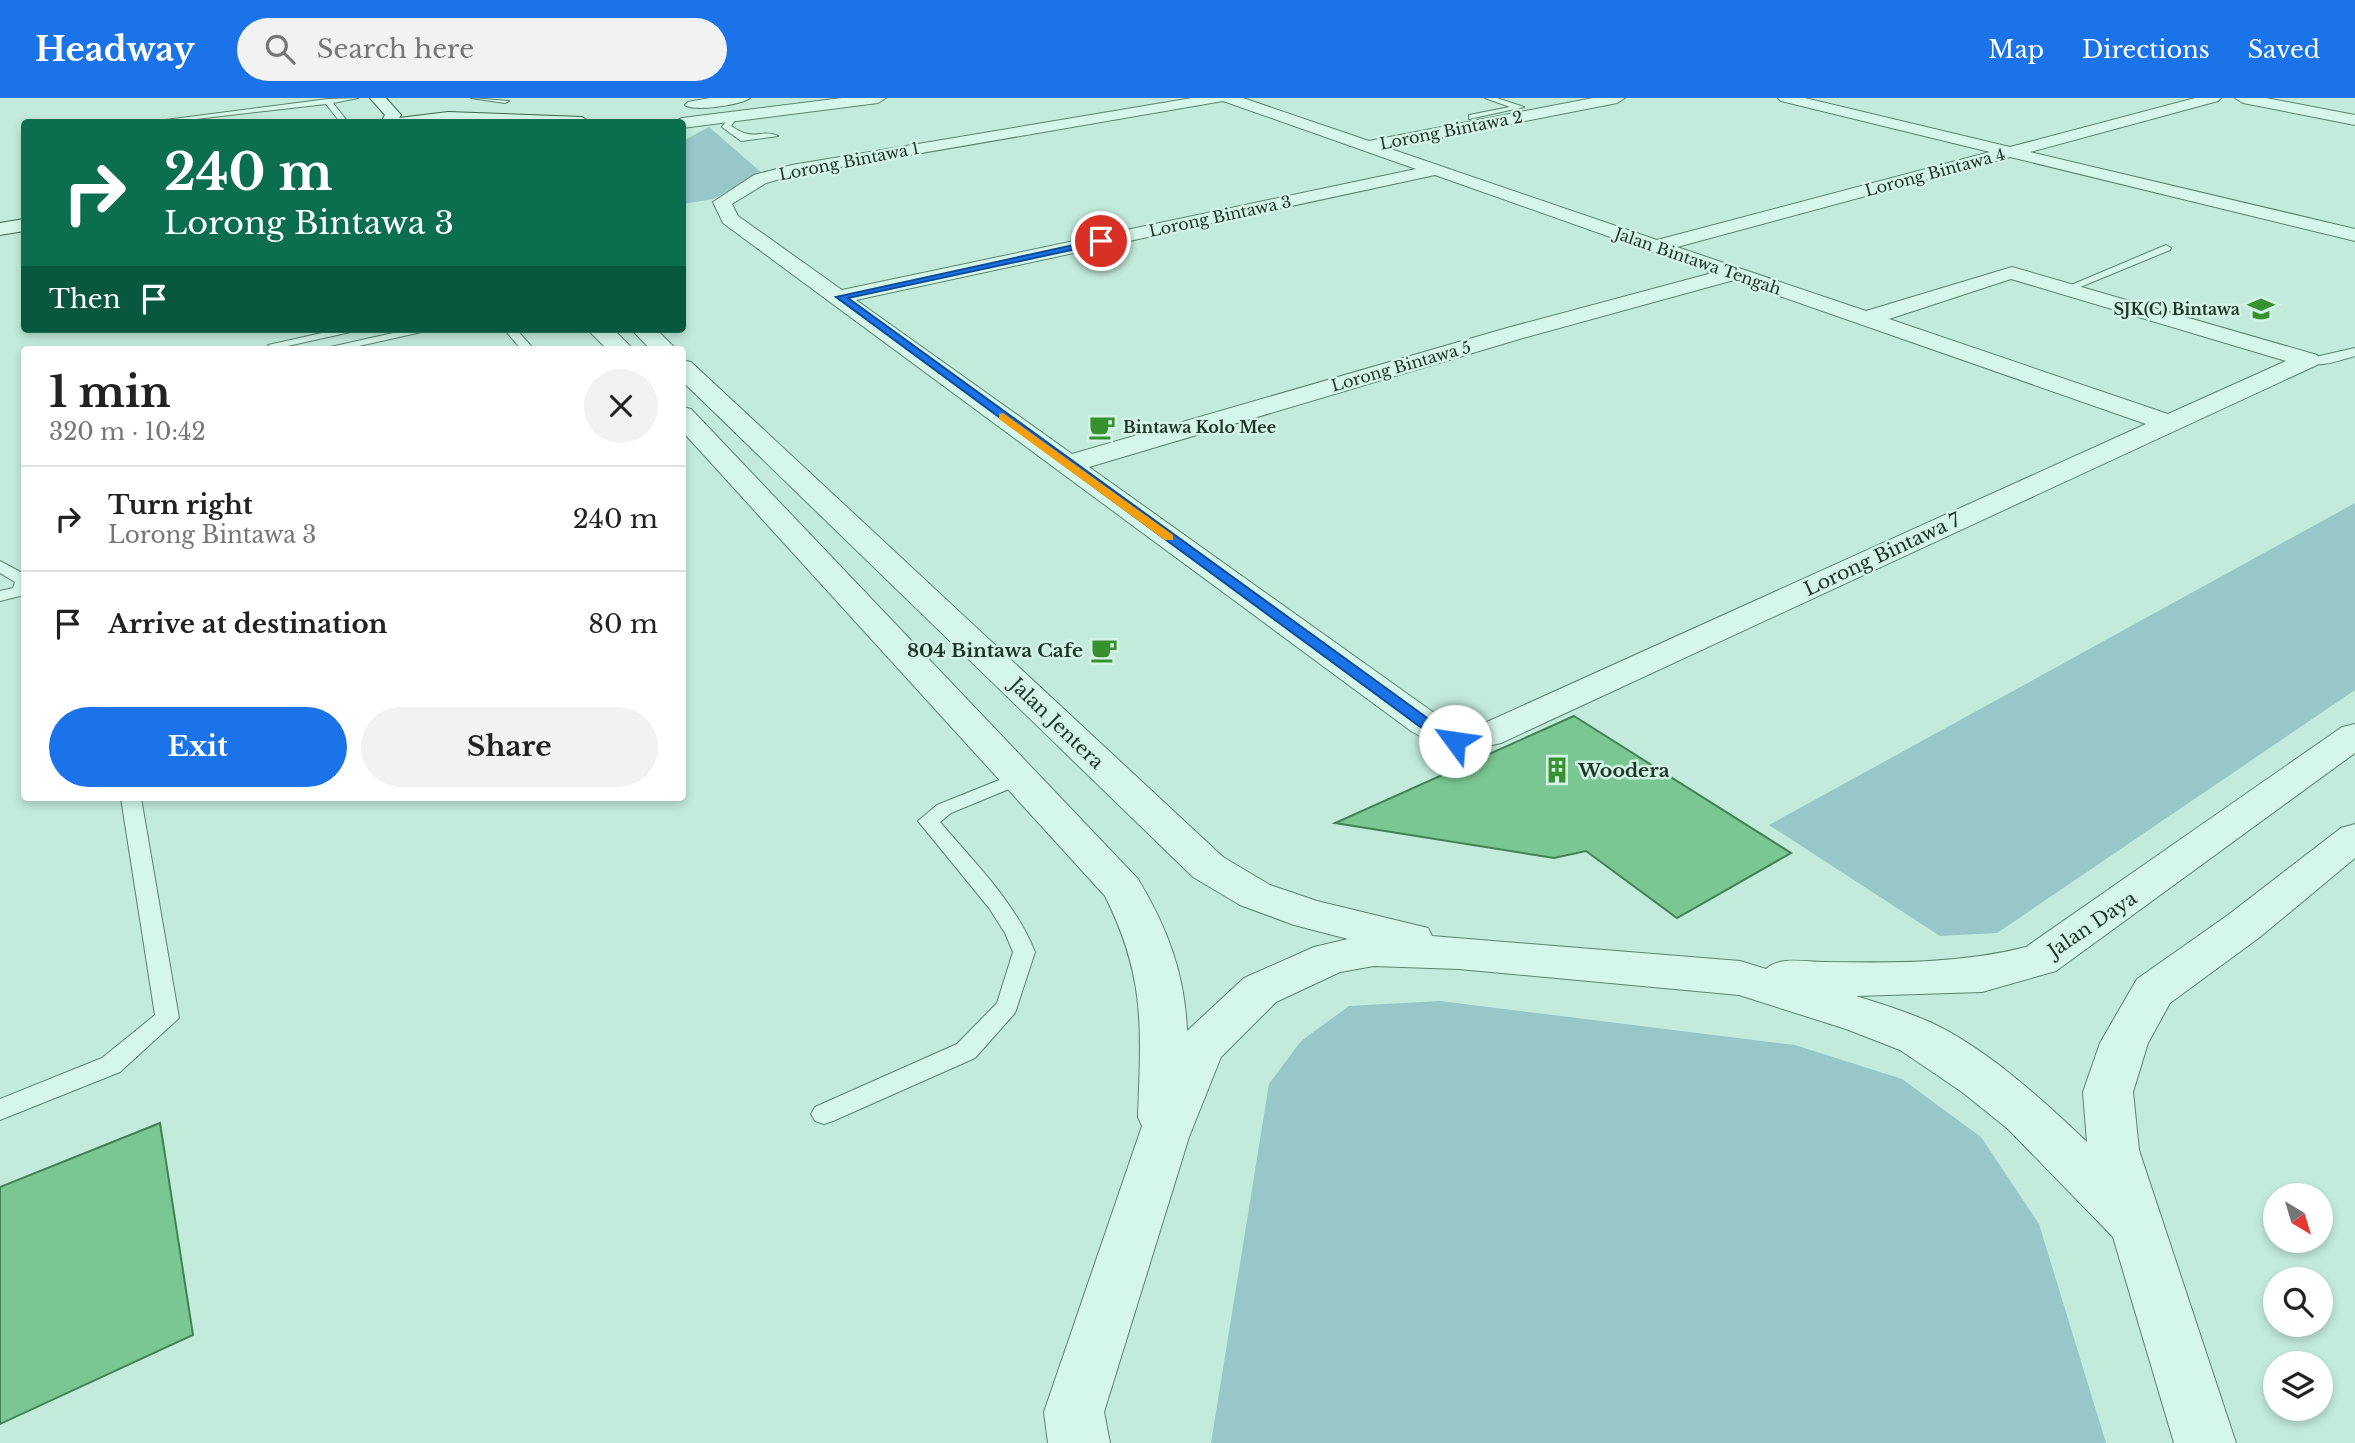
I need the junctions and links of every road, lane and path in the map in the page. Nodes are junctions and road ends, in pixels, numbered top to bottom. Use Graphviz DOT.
graph roads {
  1 [pos="354,98"];
  2 [pos="378,98"];
  3 [pos="475,98"];
  4 [pos="742,98"];
  5 [pos="878,98"];
  6 [pos="1219,98"];
  7 [pos="1228,98"];
  8 [pos="1489,98"];
  9 [pos="1617,98"];
  10 [pos="1786,98"];
  11 [pos="2213,98"];
  12 [pos="2243,98"];
  13 [pos="505,100"];
  14 [pos="328,101"];
  15 [pos="418,103"];
  16 [pos="692,105"];
  17 [pos="472,118"];
  18 [pos="179,119"];
  19 [pos="342,119"];
  20 [pos="391,119"];
  21 [pos="430,119"];
  22 [pos="500,119"];
  23 [pos="732,119"];
  24 [pos="2355,120"];
  25 [pos="1490,123"];
  26 [pos="688,124"];
  27 [pos="774,136"];
  28 [pos="1368,146"];
  29 [pos="2010,152"];
  30 [pos="1436,170"];
  31 [pos="21,217"];
  32 [pos="0,220"];
  33 [pos="21,226"];
  34 [pos="0,229"];
  35 [pos="2355,235"];
  36 [pos="1656,246"];
  37 [pos="2166,248"];
  38 [pos="1734,273"];
  39 [pos="2068,288"];
  40 [pos="840,297"];
  41 [pos="1865,319"];
  42 [pos="337,333"];
  43 [pos="409,333"];
  44 [pos="514,333"];
  45 [pos="603,333"];
  46 [pos="647,333"];
  47 [pos="274,345"];
  48 [pos="343,346"];
  49 [pos="525,346"];
  50 [pos="618,346"];
  51 [pos="661,346"];
  52 [pos="2355,352"];
  53 [pos="2308,360"];
  54 [pos="686,371"];
  55 [pos="2168,423"];
  56 [pos="687,425"];
  57 [pos="1068,464"];
  58 [pos="0,566"];
  59 [pos="21,579"];
  60 [pos="21,591"];
  61 [pos="0,596"];
  62 [pos="2355,735"];
  63 [pos="1455,741"];
  64 [pos="1019,778"];
  65 [pos="131,801"];
  66 [pos="2355,837"];
  67 [pos="1459,953"];
  68 [pos="1740,978"];
  69 [pos="0,1110"];
  70 [pos="824,1114"];
  71 [pos="1163,1137"];
  72 [pos="2133,1221"];
  73 [pos="1071,1433"];
  74 [pos="2205,1443"];
  1 -- 14 [label="lane"];
  2 -- 20 [label="street"];
  3 -- 13 [label="lane"];
  4 -- 16 [label="street"];
  5 -- 23 [label="street"];
  6 -- 40 [label="street, Lorong Bintawa 1"];
  7 -- 28 [label="street, Jalan Bintawa Tengah"];
  8 -- 25 [label="lane"];
  9 -- 25 [label="street, Lorong Bintawa 2"];
  10 -- 29 [label="street"];
  11 -- 29 [label="street, Lorong Bintawa 4"];
  12 -- 24 [label="street"];
  14 -- 18 [label="lane"];
  14 -- 19 [label="lane"];
  15 -- 17 [label="street"];
  17 -- 21 [label="street"];
  17 -- 22 [label="street"];
  23 -- 26 [label="street"];
  23 -- 27 [label="lane"];
  25 -- 28 [label="street, Lorong Bintawa 2"];
  28 -- 30 [label="street, Jalan Bintawa Tengah"];
  29 -- 35 [label="street"];
  29 -- 36 [label="street, Lorong Bintawa 4"];
  30 -- 36 [label="street, Jalan Bintawa Tengah"];
  30 -- 40 [label="street, Lorong Bintawa 3"];
  31 -- 32 [label="street"];
  33 -- 34 [label="street"];
  36 -- 38 [label="street, Jalan Bintawa Tengah"];
  37 -- 39 [label="lane"];
  38 -- 41 [label="street, Jalan Bintawa Tengah"];
  38 -- 57 [label="street, Lorong Bintawa 5"];
  39 -- 41 [label="street"];
  39 -- 53 [label="street"];
  40 -- 57 [label="street, Lorong Bintawa 1"];
  41 -- 55 [label="street, Jalan Bintawa Tengah"];
  42 -- 47 [label="lane"];
  43 -- 48 [label="lane"];
  44 -- 49 [label="lane"];
  45 -- 50 [label="street"];
  46 -- 51 [label="street"];
  52 -- 53 [label="lane"];
  53 -- 55 [label="street, Lorong Bintawa 7"];
  54 -- 67 [label="street, Jalan Jentera"];
  55 -- 63 [label="street, Lorong Bintawa 7"];
  56 -- 64 [label="street"];
  57 -- 63 [label="street, Lorong Bintawa 1"];
  58 -- 59 [label="lane"];
  60 -- 61 [label="lane"];
  62 -- 68 [label="street, Jalan Daya"];
  64 -- 70 [label="lane"];
  64 -- 71 [label="street"];
  65 -- 69 [label="lane"];
  66 -- 72 [label="street"];
  67 -- 68 [label="street"];
  67 -- 71 [label="street"];
  68 -- 72 [label="street"];
  71 -- 73 [label="street"];
  72 -- 74 [label="street"];
}
